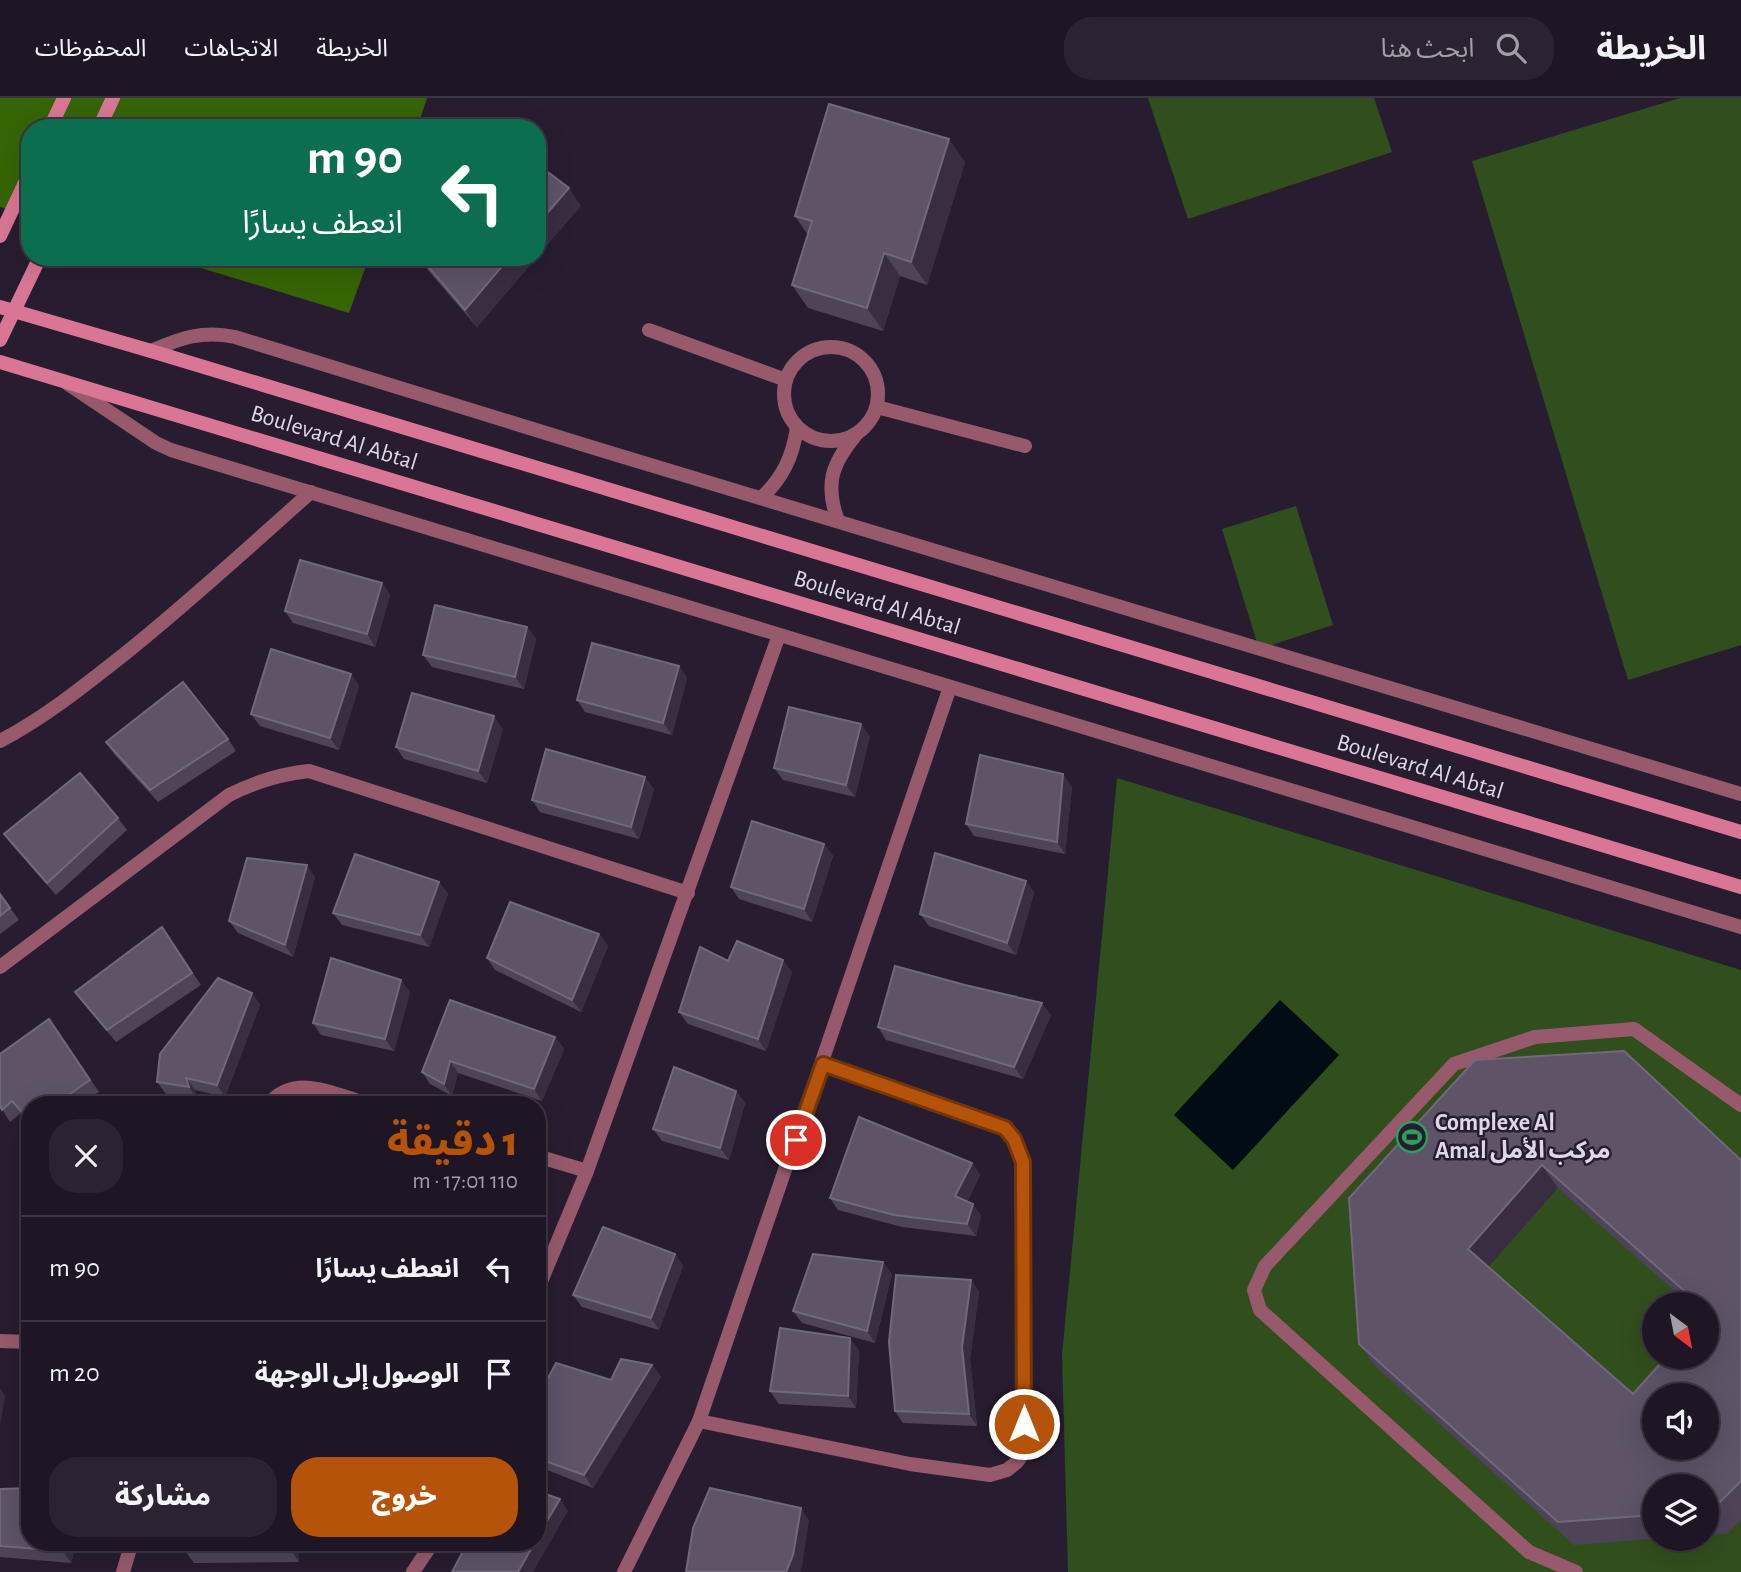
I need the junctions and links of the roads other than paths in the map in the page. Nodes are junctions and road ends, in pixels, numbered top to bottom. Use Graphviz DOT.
graph roads {
  1 [pos="64,98"];
  2 [pos="113,98"];
  3 [pos="54,119"];
  4 [pos="103,119"];
  5 [pos="21,191"];
  6 [pos="0,236"];
  7 [pos="34,266"];
  8 [pos="7,309"];
  9 [pos="649,330"];
  10 [pos="0,340"];
  11 [pos="151,351"];
  12 [pos="0,362"];
  13 [pos="61,380"];
  14 [pos="786,380"];
  15 [pos="877,407"];
  16 [pos="796,427"];
  17 [pos="857,433"];
  18 [pos="1025,446"];
  19 [pos="311,492"];
  20 [pos="761,498"];
  21 [pos="838,521"];
  22 [pos="779,635"];
  23 [pos="950,687"];
  24 [pos="0,741"];
  25 [pos="1741,794"];
  26 [pos="1741,832"];
  27 [pos="1741,887"];
  28 [pos="688,893"];
  29 [pos="1741,927"];
  30 [pos="0,967"];
  31 [pos="823,1064"];
  32 [pos="277,1096"];
  33 [pos="340,1096"];
  34 [pos="1741,1105"];
  35 [pos="546,1159"];
  36 [pos="587,1171"];
  37 [pos="546,1269"];
  38 [pos="0,1341"];
  39 [pos="21,1342"];
  40 [pos="699,1421"];
  41 [pos="129,1551"];
  42 [pos="427,1551"];
  43 [pos="123,1572"];
  44 [pos="413,1572"];
  45 [pos="624,1572"];
  46 [pos="1576,1572"];
  1 -- 3 [label="main road"];
  2 -- 4 [label="main road"];
  5 -- 6 [label="main road"];
  7 -- 8 [label="main road"];
  8 -- 10 [label="main road"];
  8 -- 11 [label="main road, Boulevard Al Abtal"];
  9 -- 14 [label="street"];
  11 -- 20 [label="street"];
  11 -- 26 [label="main road, Boulevard Al Abtal"];
  12 -- 13 [label="main road, Boulevard Al Abtal"];
  13 -- 19 [label="street"];
  13 -- 27 [label="main road, Boulevard Al Abtal"];
  14 -- 15 [label="street"];
  14 -- 16 [label="street"];
  15 -- 17 [label="street"];
  15 -- 18 [label="street"];
  16 -- 17 [label="street"];
  16 -- 20 [label="street"];
  17 -- 21 [label="street"];
  19 -- 22 [label="street"];
  19 -- 24 [label="street"];
  20 -- 21 [label="street"];
  21 -- 25 [label="street"];
  22 -- 23 [label="street"];
  22 -- 28 [label="street"];
  23 -- 29 [label="street"];
  23 -- 31 [label="street"];
  28 -- 30 [label="street"];
  28 -- 36 [label="street"];
  31 -- 40 [label="street"];
  31 -- 40 [label="street"];
  32 -- 33 [label="street"];
  34 -- 46 [label="street"];
  35 -- 36 [label="street"];
  36 -- 37 [label="street"];
  38 -- 39 [label="street"];
  40 -- 45 [label="street"];
  41 -- 43 [label="street"];
  42 -- 44 [label="street"];
}
